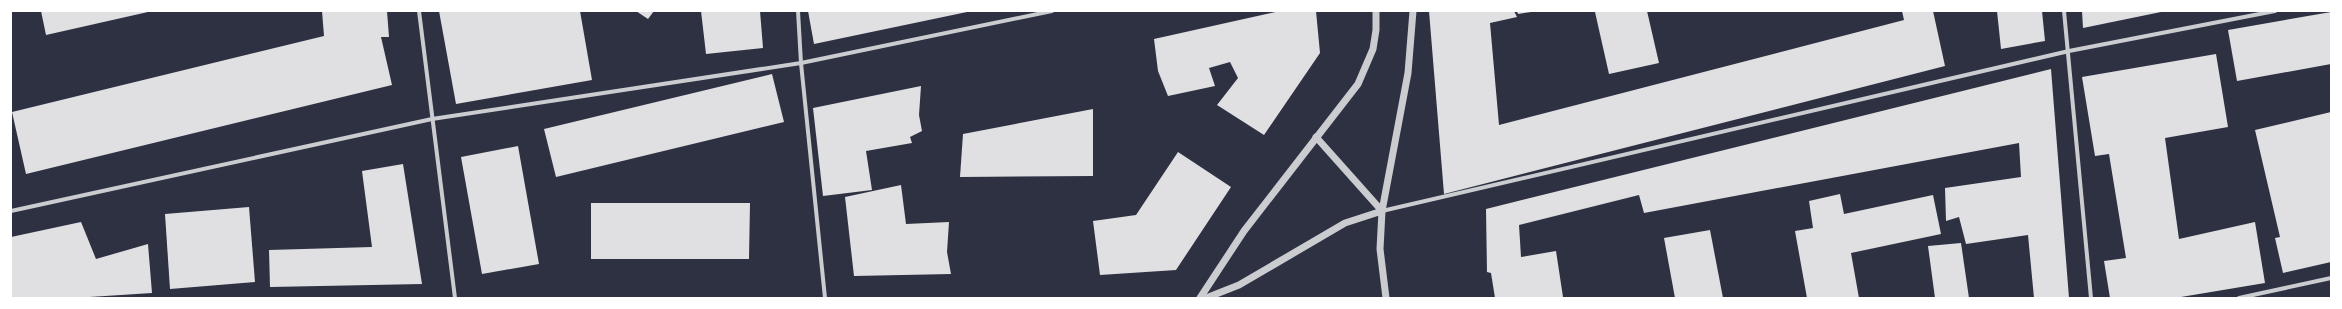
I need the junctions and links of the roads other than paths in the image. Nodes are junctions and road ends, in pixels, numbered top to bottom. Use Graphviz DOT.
graph roads {
  1 [pos="419,11"];
  2 [pos="798,11"];
  3 [pos="1052,11"];
  4 [pos="1376,11"];
  5 [pos="1413,11"];
  6 [pos="2064,11"];
  7 [pos="2275,11"];
  8 [pos="2069,51"];
  9 [pos="801,63"];
  10 [pos="432,119"];
  11 [pos="1316,137"];
  12 [pos="11,211"];
  13 [pos="1382,211"];
  14 [pos="2331,278"];
  15 [pos="455,298"];
  16 [pos="825,298"];
  17 [pos="1200,298"];
  18 [pos="1206,298"];
  19 [pos="1386,298"];
  20 [pos="2091,298"];
  21 [pos="2239,298"];
  1 -- 10 [label="street"];
  2 -- 9 [label="street"];
  3 -- 9 [label="street"];
  4 -- 11 [label="street"];
  5 -- 13 [label="street"];
  6 -- 8 [label="street"];
  7 -- 8 [label="street"];
  8 -- 13 [label="street"];
  8 -- 20 [label="street"];
  9 -- 10 [label="street"];
  9 -- 16 [label="street"];
  10 -- 12 [label="street"];
  10 -- 15 [label="street"];
  11 -- 13 [label="street"];
  11 -- 17 [label="street"];
  13 -- 18 [label="street"];
  13 -- 19 [label="street"];
  14 -- 21 [label="street"];
}
